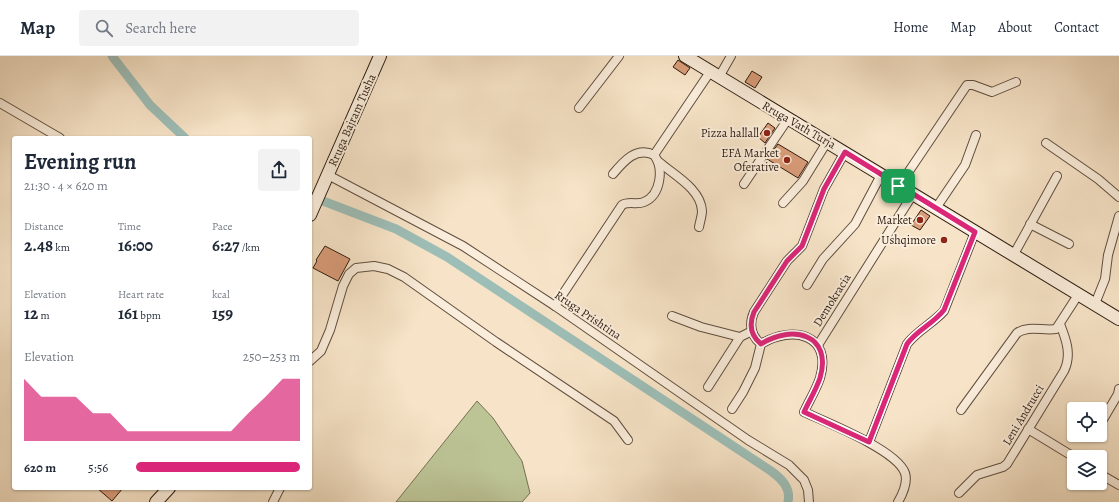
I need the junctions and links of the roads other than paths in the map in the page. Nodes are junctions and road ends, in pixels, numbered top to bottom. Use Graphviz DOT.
graph roads {
  1 [pos="380,56"];
  2 [pos="619,56"];
  3 [pos="685,56"];
  4 [pos="731,56"];
  5 [pos="715,74"];
  6 [pos="1016,82"];
  7 [pos="0,103"];
  8 [pos="579,108"];
  9 [pos="788,119"];
  10 [pos="976,135"];
  11 [pos="57,136"];
  12 [pos="827,142"];
  13 [pos="1046,143"];
  14 [pos="845,152"];
  15 [pos="656,159"];
  16 [pos="613,174"];
  17 [pos="881,174"];
  18 [pos="1057,176"];
  19 [pos="326,179"];
  20 [pos="744,184"];
  21 [pos="898,186"];
  22 [pos="913,194"];
  23 [pos="1119,197"];
  24 [pos="783,203"];
  25 [pos="936,208"];
  26 [pos="312,210"];
  27 [pos="1119,216"];
  28 [pos="1030,224"];
  29 [pos="700,226"];
  30 [pos="975,232"];
  31 [pos="1069,244"];
  32 [pos="1013,256"];
  33 [pos="807,285"];
  34 [pos="1078,295"];
  35 [pos="1095,304"];
  36 [pos="555,306"];
  37 [pos="672,316"];
  38 [pos="1119,319"];
  39 [pos="1060,324"];
  40 [pos="752,331"];
  41 [pos="740,337"];
  42 [pos="761,344"];
  43 [pos="818,345"];
  44 [pos="312,359"];
  45 [pos="708,387"];
  46 [pos="1119,389"];
  47 [pos="732,408"];
  48 [pos="961,410"];
  49 [pos="1107,413"];
  50 [pos="1028,429"];
  51 [pos="628,440"];
  52 [pos="869,442"];
  53 [pos="1067,453"];
  54 [pos="1107,478"];
  55 [pos="1119,485"];
  56 [pos="167,490"];
  57 [pos="279,490"];
  58 [pos="959,493"];
  59 [pos="156,502"];
  60 [pos="273,502"];
  61 [pos="809,502"];
  62 [pos="898,502"];
  1 -- 19 [label="street, Rruga Bajram Tusha"];
  2 -- 8 [label="street"];
  3 -- 5 [label="street, Rruga Vath Turja"];
  4 -- 5 [label="street"];
  5 -- 9 [label="street, Rruga Vath Turja"];
  5 -- 15 [label="street"];
  6 -- 21 [label="street"];
  7 -- 11 [label="street"];
  9 -- 12 [label="street, Rruga Vath Turja"];
  9 -- 20 [label="street"];
  10 -- 25 [label="street"];
  12 -- 14 [label="street, Rruga Vath Turja"];
  12 -- 24 [label="street"];
  13 -- 23 [label="street"];
  14 -- 17 [label="street, Rruga Vath Turja"];
  14 -- 40 [label="street"];
  15 -- 16 [label="street"];
  15 -- 29 [label="street"];
  15 -- 36 [label="street"];
  17 -- 21 [label="street, Rruga Vath Turja"];
  17 -- 33 [label="street"];
  18 -- 28 [label="street"];
  19 -- 26 [label="street, Rruga Bajram Tusha"];
  19 -- 36 [label="street, Rruga Prishtina"];
  21 -- 22 [label="street, Rruga Vath Turja"];
  22 -- 25 [label="street, Rruga Vath Turja"];
  22 -- 43 [label="street, Demokracia"];
  25 -- 30 [label="street, Rruga Vath Turja"];
  27 -- 35 [label="street"];
  28 -- 31 [label="street"];
  28 -- 32 [label="street"];
  30 -- 32 [label="street, Rruga Vath Turja"];
  30 -- 52 [label="street"];
  32 -- 34 [label="street, Rruga Vath Turja"];
  34 -- 35 [label="street, Rruga Vath Turja"];
  34 -- 39 [label="street"];
  35 -- 38 [label="street, Rruga Vath Turja"];
  36 -- 61 [label="street, Rruga Prishtina"];
  37 -- 41 [label="street"];
  39 -- 48 [label="street"];
  39 -- 50 [label="street, Leni Andrucci"];
  40 -- 41 [label="street"];
  40 -- 42 [label="street"];
  41 -- 45 [label="street"];
  42 -- 43 [label="street, Demokracia"];
  42 -- 47 [label="street"];
  43 -- 52 [label="street"];
  44 -- 51 [label="street"];
  46 -- 49 [label="street"];
  50 -- 53 [label="street"];
  50 -- 58 [label="street, Leni Andrucci"];
  52 -- 62 [label="street"];
  54 -- 55 [label="street"];
  56 -- 59 [label="street"];
  57 -- 60 [label="street"];
}
